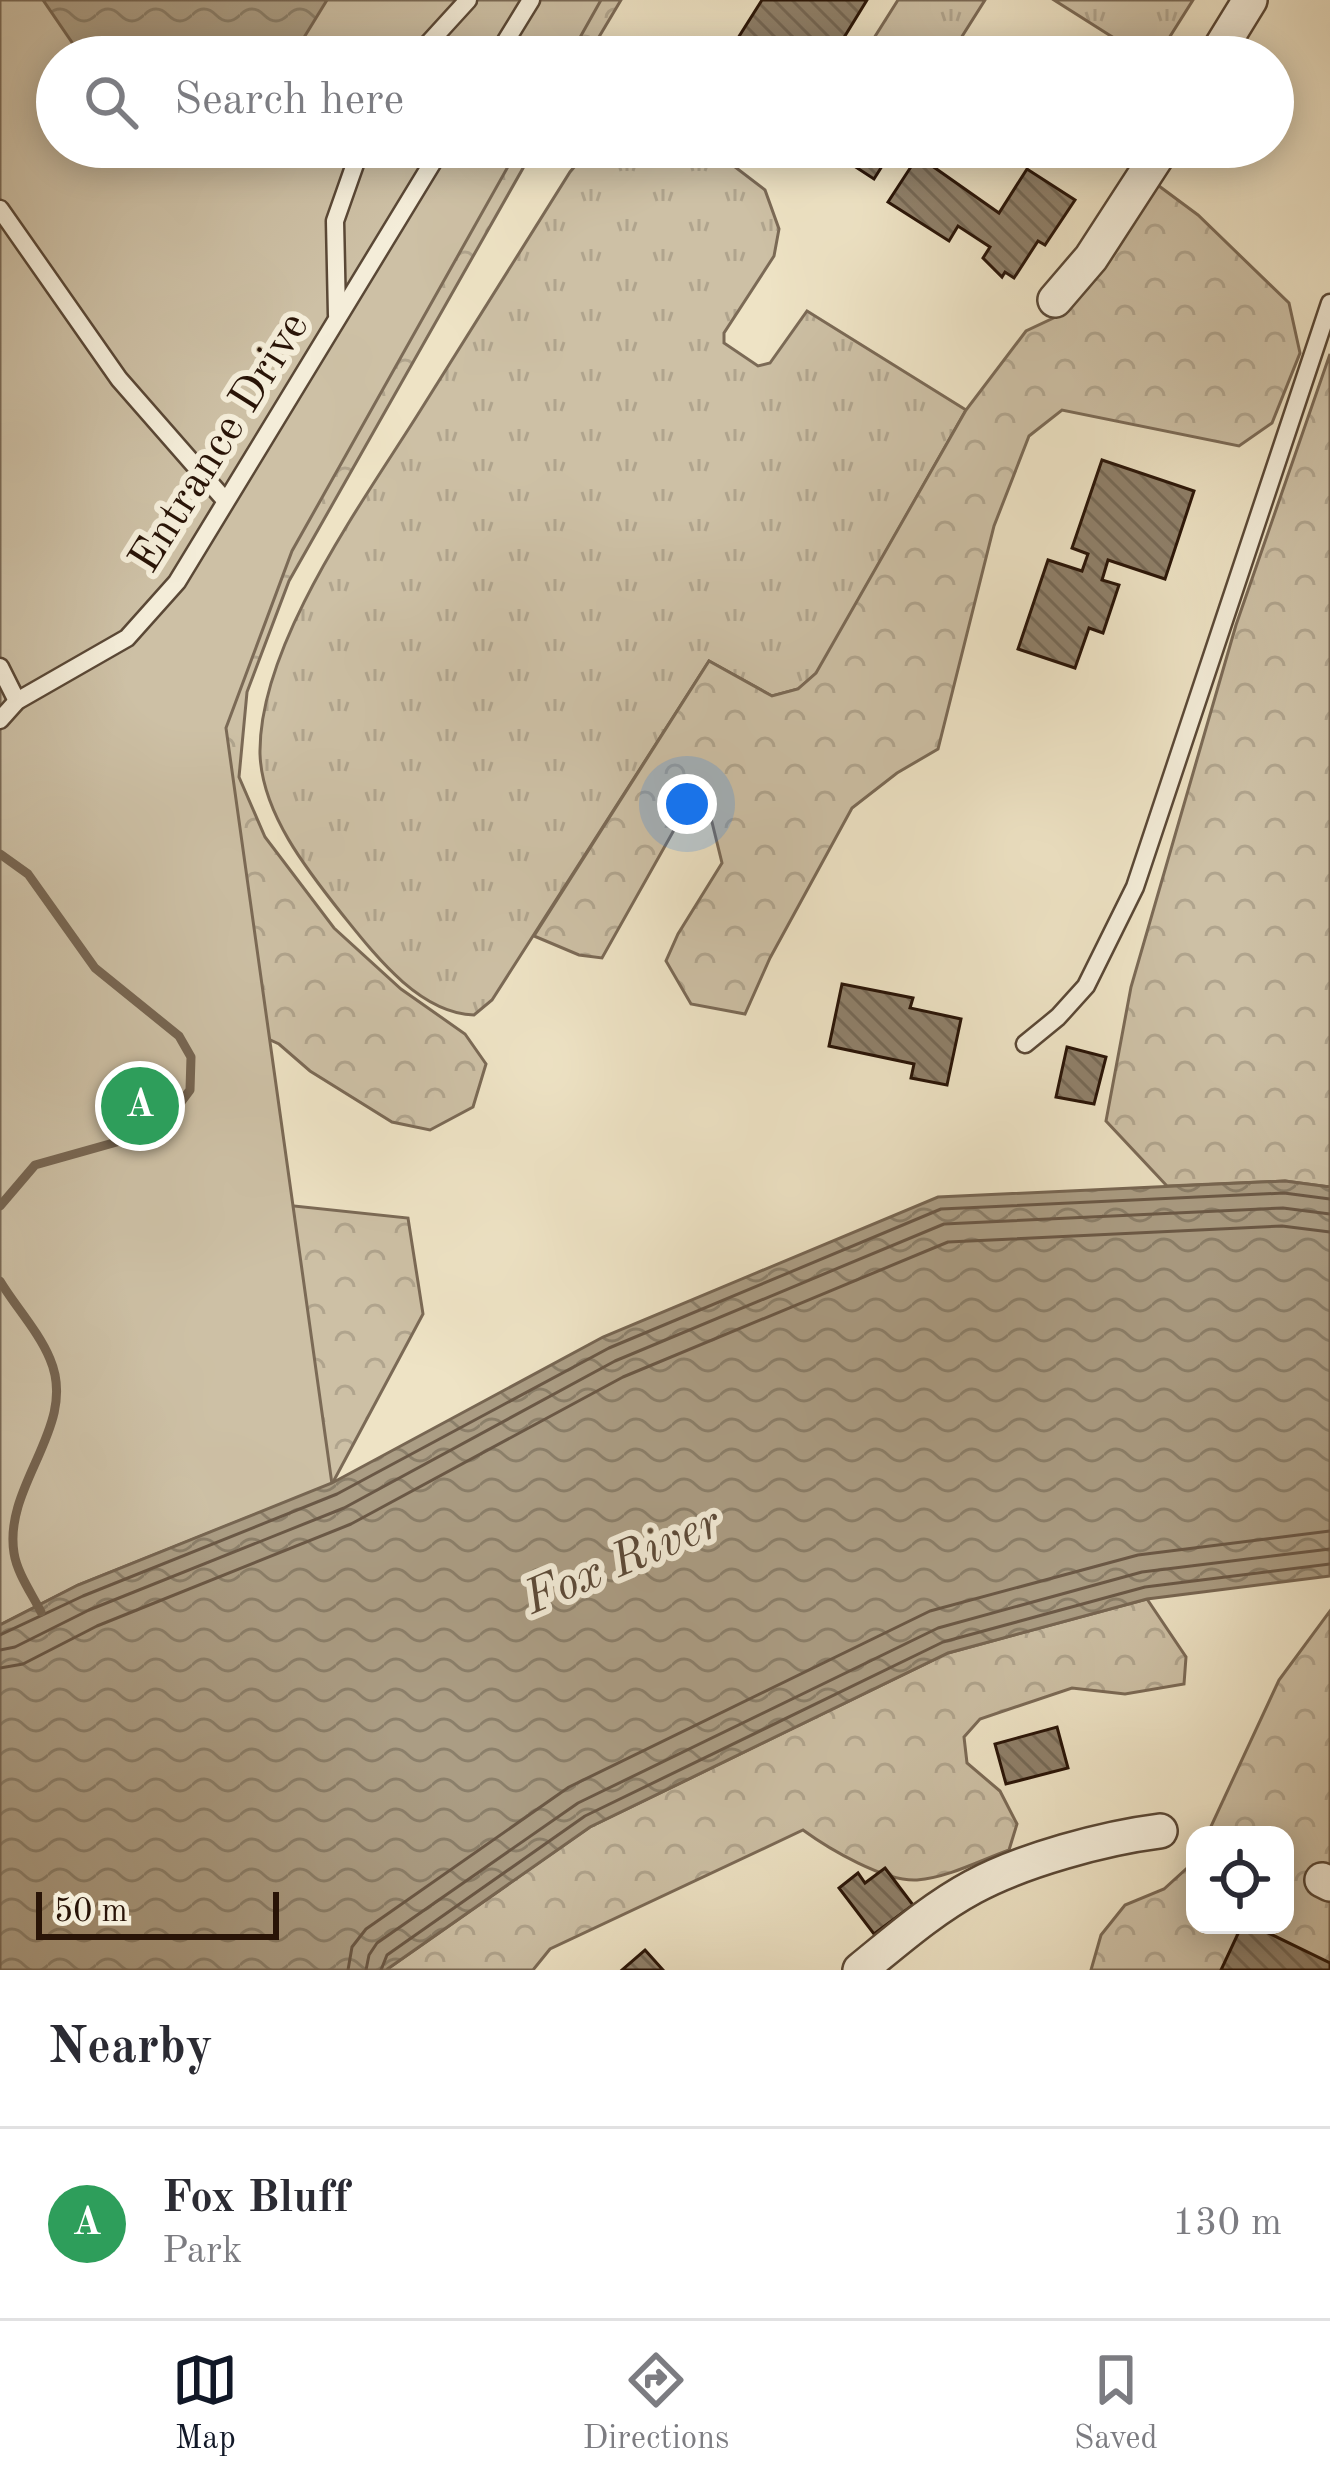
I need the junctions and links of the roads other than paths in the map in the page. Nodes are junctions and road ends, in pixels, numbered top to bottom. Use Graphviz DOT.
graph roads {
  1 [pos="468,0"];
  2 [pos="531,0"];
  3 [pos="1250,0"];
  4 [pos="435,36"];
  5 [pos="509,36"];
  6 [pos="1228,36"];
  7 [pos="354,168"];
  8 [pos="429,168"];
  9 [pos="1149,168"];
  10 [pos="0,208"];
  11 [pos="1055,300"];
  12 [pos="1330,303"];
  13 [pos="337,319"];
  14 [pos="224,499"];
  15 [pos="0,667"];
  16 [pos="17,701"];
  17 [pos="0,720"];
  18 [pos="1024,1043"];
  19 [pos="1160,1831"];
  20 [pos="860,1970"];
  1 -- 4 [label="lane"];
  2 -- 5 [label="lane"];
  3 -- 6 [label="street"];
  7 -- 13 [label="lane"];
  8 -- 13 [label="lane, Entrance Drive"];
  9 -- 11 [label="street"];
  10 -- 14 [label="lane"];
  12 -- 18 [label="lane"];
  13 -- 14 [label="lane, Entrance Drive"];
  14 -- 16 [label="lane, Entrance Drive"];
  15 -- 16 [label="lane"];
  16 -- 17 [label="lane, Entrance Drive"];
  19 -- 20 [label="street"];
}
